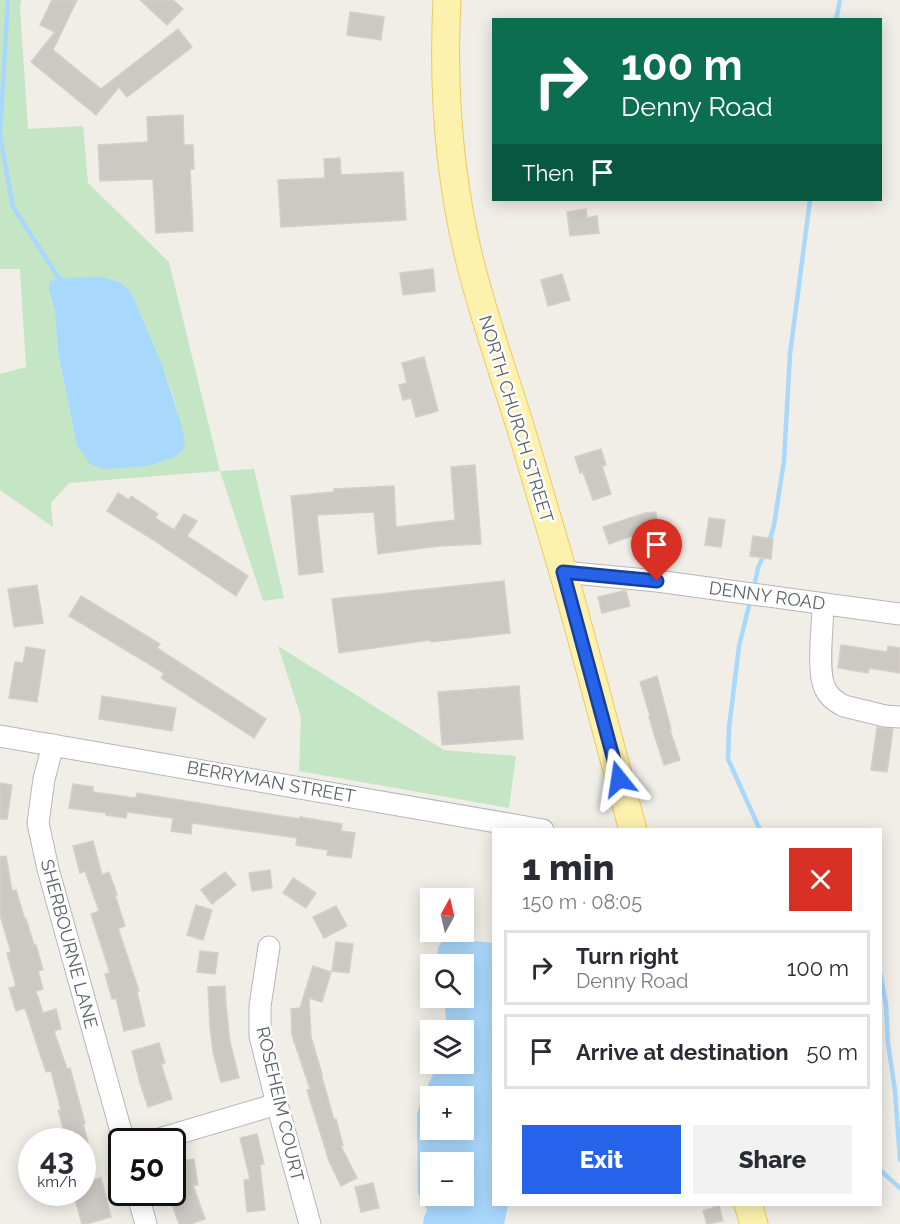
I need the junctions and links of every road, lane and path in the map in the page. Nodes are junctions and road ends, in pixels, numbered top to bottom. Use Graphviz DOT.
graph roads {
  1 [pos="447,0"];
  2 [pos="563,572"];
  3 [pos="824,604"];
  4 [pos="900,614"];
  5 [pos="900,717"];
  6 [pos="0,736"];
  7 [pos="53,745"];
  8 [pos="531,828"];
  9 [pos="632,828"];
  10 [pos="269,947"];
  11 [pos="277,1104"];
  12 [pos="120,1128"];
  13 [pos="186,1131"];
  14 [pos="141,1206"];
  15 [pos="749,1206"];
  16 [pos="146,1224"];
  17 [pos="310,1224"];
  18 [pos="754,1224"];
  1 -- 2 [label="main road, NORTH CHURCH STREET"];
  2 -- 3 [label="street, DENNY ROAD"];
  2 -- 9 [label="main road, NORTH CHURCH STREET"];
  3 -- 4 [label="street, DENNY ROAD"];
  3 -- 5 [label="street"];
  6 -- 7 [label="street, BERRYMAN STREET"];
  7 -- 8 [label="street, BERRYMAN STREET"];
  7 -- 12 [label="street, SHERBOURNE LANE"];
  10 -- 11 [label="street, ROSEHEIM COURT"];
  11 -- 13 [label="street"];
  11 -- 17 [label="street, ROSEHEIM COURT"];
  14 -- 16 [label="street"];
  15 -- 18 [label="main road"];
}
